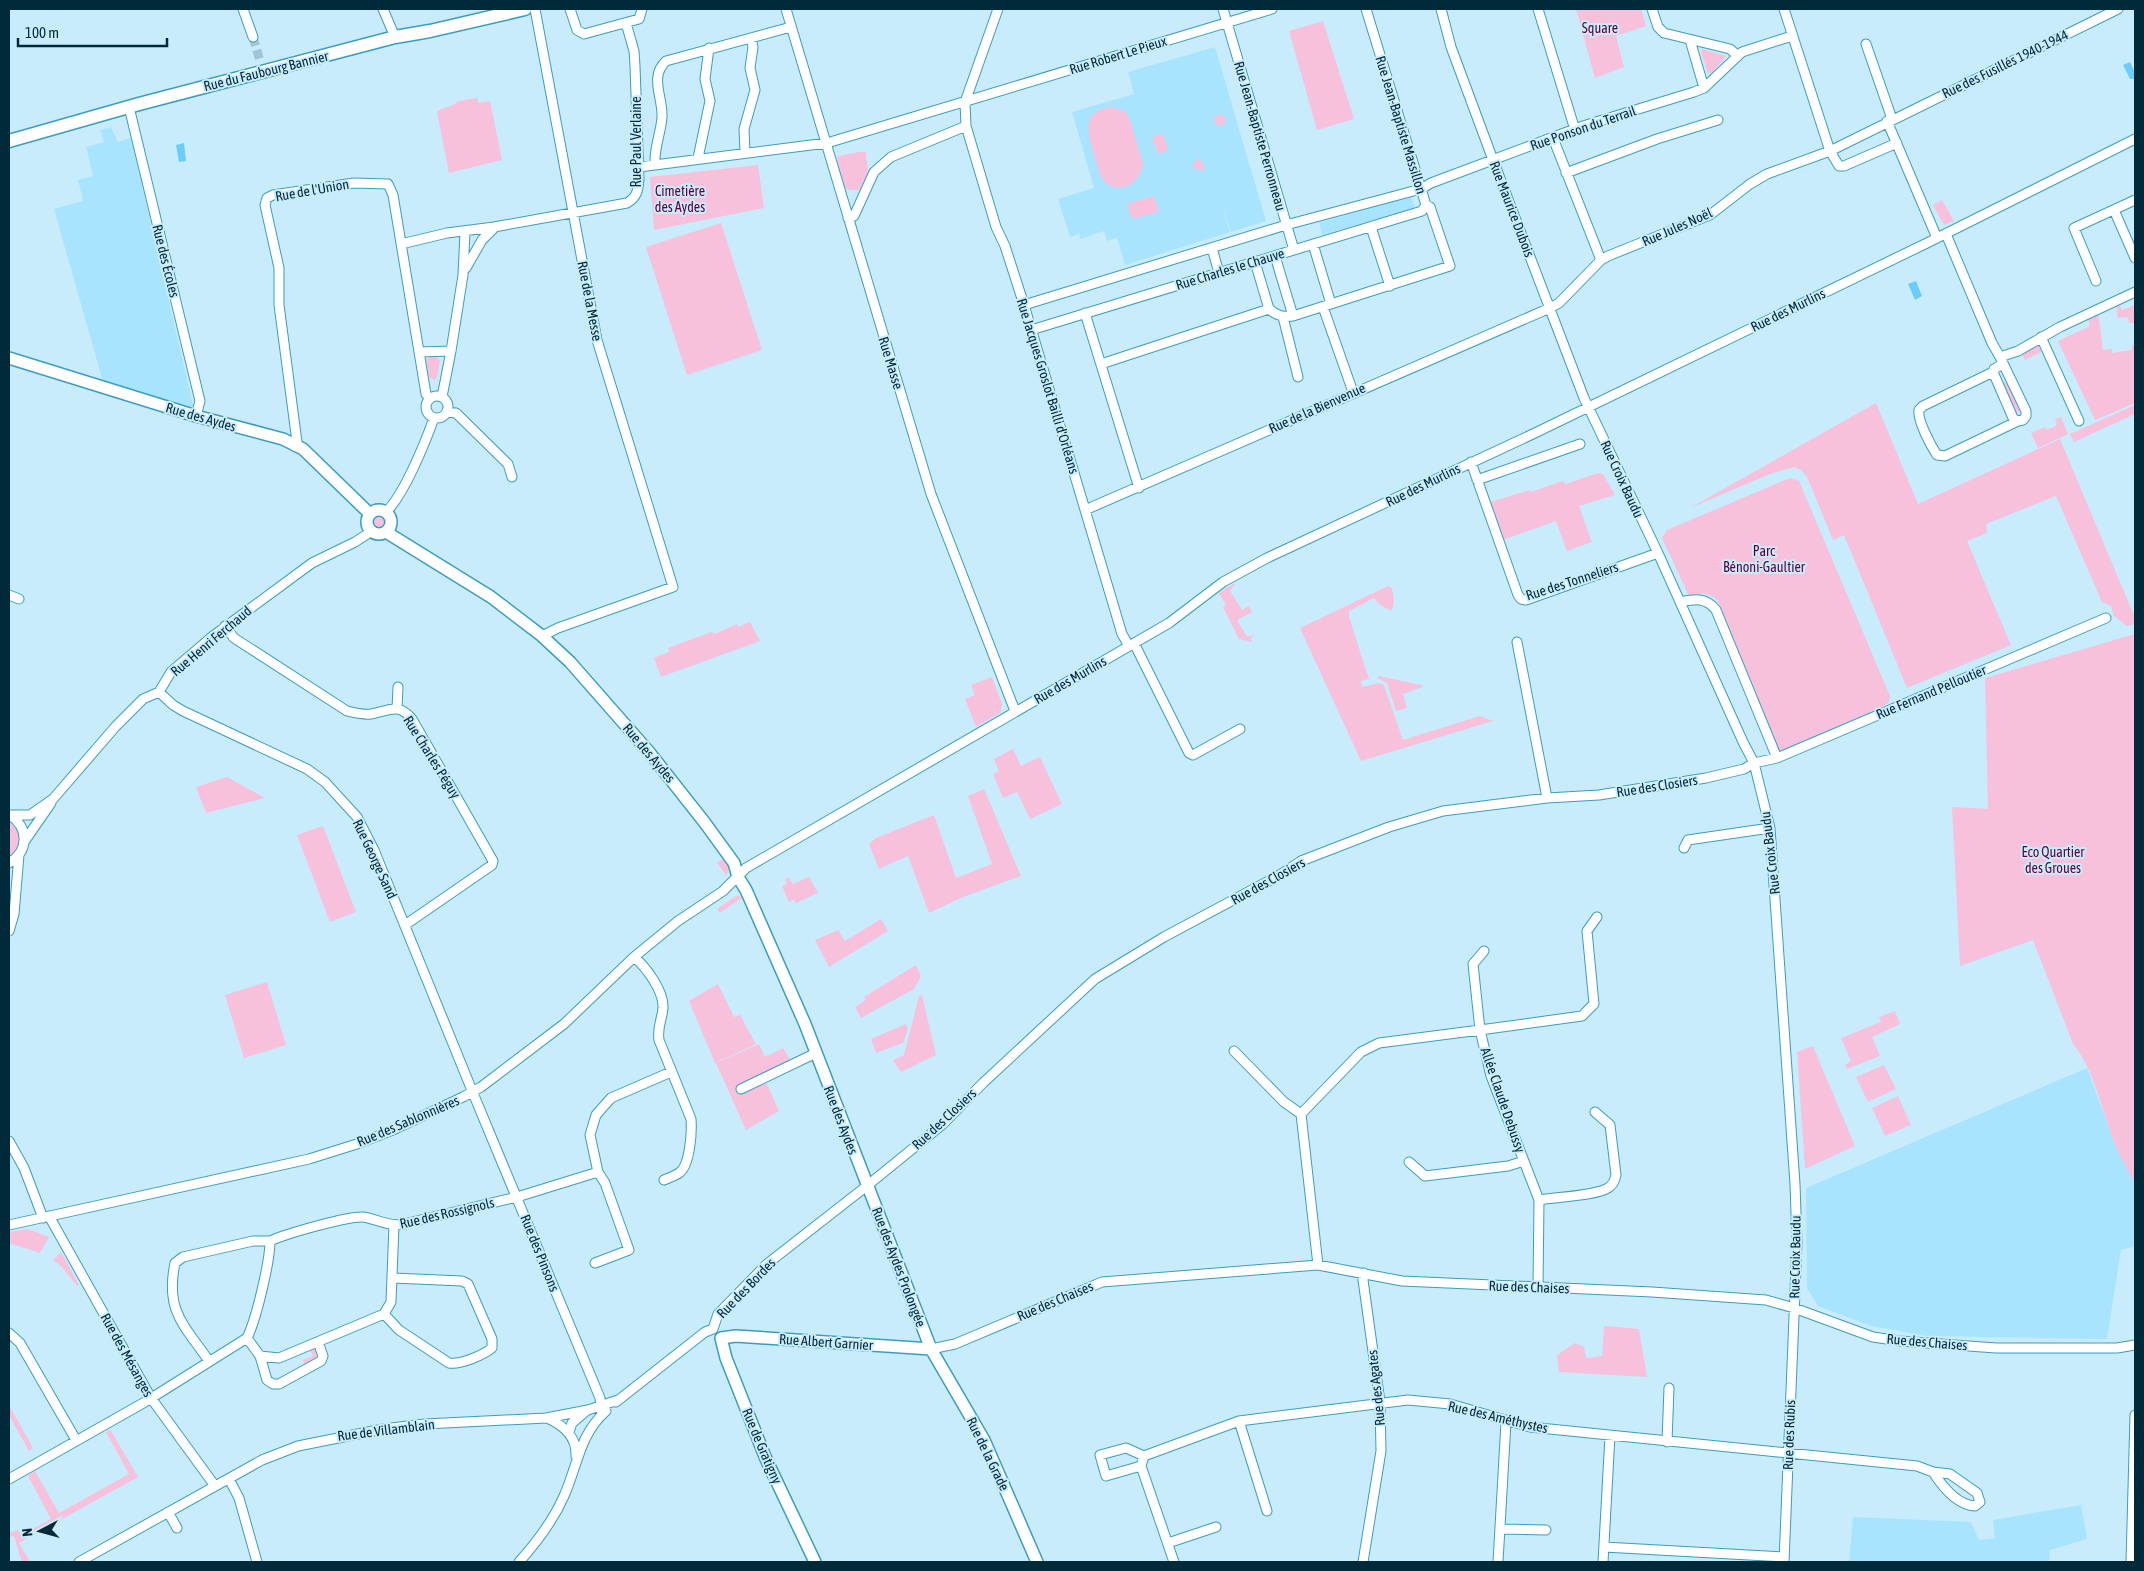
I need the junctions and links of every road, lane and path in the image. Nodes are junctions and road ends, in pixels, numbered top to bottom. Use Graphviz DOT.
graph roads {
  1 [pos="243,9"];
  2 [pos="383,9"];
  3 [pos="525,9"];
  4 [pos="535,9"];
  5 [pos="570,9"];
  6 [pos="642,9"];
  7 [pos="786,9"];
  8 [pos="998,9"];
  9 [pos="1223,9"];
  10 [pos="1272,9"];
  11 [pos="1366,9"];
  12 [pos="1441,9"];
  13 [pos="1538,9"];
  14 [pos="1652,9"];
  15 [pos="1784,9"];
  16 [pos="2118,9"];
  17 [pos="1245,13"];
  18 [pos="1227,22"];
  19 [pos="626,23"];
  20 [pos="791,27"];
  21 [pos="1792,36"];
  22 [pos="253,37"];
  23 [pos="395,37"];
  24 [pos="751,38"];
  25 [pos="1690,40"];
  26 [pos="1866,44"];
  27 [pos="709,48"];
  28 [pos="1738,56"];
  29 [pos="1704,88"];
  30 [pos="965,102"];
  31 [pos="129,107"];
  32 [pos="1718,120"];
  33 [pos="1890,120"];
  34 [pos="966,126"];
  35 [pos="1575,130"];
  36 [pos="1553,138"];
  37 [pos="9,141"];
  38 [pos="827,142"];
  39 [pos="1896,142"];
  40 [pos="2134,143"];
  41 [pos="1830,151"];
  42 [pos="745,152"];
  43 [pos="698,158"];
  44 [pos="1493,160"];
  45 [pos="655,164"];
  46 [pos="639,166"];
  47 [pos="1566,173"];
  48 [pos="1421,189"];
  49 [pos="2135,200"];
  50 [pos="1426,205"];
  51 [pos="2114,210"];
  52 [pos="574,213"];
  53 [pos="848,218"];
  54 [pos="1286,225"];
  55 [pos="1371,227"];
  56 [pos="494,228"];
  57 [pos="465,232"];
  58 [pos="1941,236"];
  59 [pos="401,244"];
  60 [pos="1313,244"];
  61 [pos="1212,248"];
  62 [pos="1294,250"];
  63 [pos="1274,256"];
  64 [pos="2135,258"];
  65 [pos="1602,260"];
  66 [pos="1255,262"];
  67 [pos="1219,273"];
  68 [pos="463,275"];
  69 [pos="2096,281"];
  70 [pos="1390,286"];
  71 [pos="2135,292"];
  72 [pos="1327,305"];
  73 [pos="1024,306"];
  74 [pos="1550,308"];
  75 [pos="1269,309"];
  76 [pos="1085,313"];
  77 [pos="1293,316"];
  78 [pos="1283,317"];
  79 [pos="1031,330"];
  80 [pos="2041,337"];
  81 [pos="451,351"];
  82 [pos="419,352"];
  83 [pos="9,358"];
  84 [pos="2002,360"];
  85 [pos="1101,364"];
  86 [pos="1993,372"];
  87 [pos="1298,377"];
  88 [pos="1353,392"];
  89 [pos="442,397"];
  90 [pos="430,399"];
  91 [pos="1588,406"];
  92 [pos="447,412"];
  93 [pos="196,416"];
  94 [pos="434,418"];
  95 [pos="2018,421"];
  96 [pos="2079,421"];
  97 [pos="1580,444"];
  98 [pos="294,446"];
  99 [pos="1471,462"];
  100 [pos="512,478"];
  101 [pos="1478,480"];
  102 [pos="1138,488"];
  103 [pos="1085,510"];
  104 [pos="386,512"];
  105 [pos="370,514"];
  106 [pos="372,531"];
  107 [pos="386,532"];
  108 [pos="1658,553"];
  109 [pos="9,595"];
  110 [pos="19,599"];
  111 [pos="1680,602"];
  112 [pos="2106,618"];
  113 [pos="225,626"];
  114 [pos="542,636"];
  115 [pos="1517,642"];
  116 [pos="1131,645"];
  117 [pos="398,687"];
  118 [pos="159,692"];
  119 [pos="397,709"];
  120 [pos="1015,711"];
  121 [pos="1240,730"];
  122 [pos="1777,758"];
  123 [pos="1754,762"];
  124 [pos="1548,798"];
  125 [pos="53,799"];
  126 [pos="10,815"];
  127 [pos="1770,828"];
  128 [pos="24,842"];
  129 [pos="1684,848"];
  130 [pos="19,855"];
  131 [pos="9,863"];
  132 [pos="738,877"];
  133 [pos="9,887"];
  134 [pos="14,896"];
  135 [pos="1597,917"];
  136 [pos="405,925"];
  137 [pos="9,931"];
  138 [pos="1484,951"];
  139 [pos="634,957"];
  140 [pos="1480,1030"];
  141 [pos="1234,1050"];
  142 [pos="816,1053"];
  143 [pos="671,1072"];
  144 [pos="742,1088"];
  145 [pos="472,1093"];
  146 [pos="1595,1112"];
  147 [pos="1300,1114"];
  148 [pos="9,1141"];
  149 [pos="1524,1161"];
  150 [pos="1409,1162"];
  151 [pos="598,1172"];
  152 [pos="664,1180"];
  153 [pos="868,1185"];
  154 [pos="517,1196"];
  155 [pos="1539,1200"];
  156 [pos="46,1217"];
  157 [pos="9,1225"];
  158 [pos="394,1225"];
  159 [pos="270,1241"];
  160 [pos="595,1263"];
  161 [pos="1318,1265"];
  162 [pos="1364,1273"];
  163 [pos="393,1278"];
  164 [pos="1538,1288"];
  165 [pos="1794,1308"];
  166 [pos="384,1314"];
  167 [pos="713,1329"];
  168 [pos="9,1333"];
  169 [pos="247,1338"];
  170 [pos="721,1338"];
  171 [pos="318,1342"];
  172 [pos="2135,1346"];
  173 [pos="931,1349"];
  174 [pos="260,1356"];
  175 [pos="209,1360"];
  176 [pos="1669,1388"];
  177 [pos="151,1398"];
  178 [pos="618,1400"];
  179 [pos="1380,1402"];
  180 [pos="588,1410"];
  181 [pos="602,1410"];
  182 [pos="2135,1416"];
  183 [pos="546,1418"];
  184 [pos="1239,1421"];
  185 [pos="1506,1422"];
  186 [pos="568,1432"];
  187 [pos="1610,1436"];
  188 [pos="76,1440"];
  189 [pos="1667,1442"];
  190 [pos="1788,1453"];
  191 [pos="1144,1456"];
  192 [pos="576,1464"];
  193 [pos="1142,1466"];
  194 [pos="1933,1472"];
  195 [pos="9,1479"];
  196 [pos="229,1479"];
  197 [pos="215,1486"];
  198 [pos="1268,1511"];
  199 [pos="168,1512"];
  200 [pos="1216,1527"];
  201 [pos="177,1528"];
  202 [pos="1500,1529"];
  203 [pos="1546,1530"];
  204 [pos="1168,1543"];
  205 [pos="1604,1547"];
  206 [pos="92,1559"];
  207 [pos="1784,1560"];
  208 [pos="79,1562"];
  209 [pos="257,1562"];
  210 [pos="519,1562"];
  211 [pos="815,1562"];
  212 [pos="1038,1562"];
  213 [pos="1174,1562"];
  214 [pos="1362,1562"];
  215 [pos="1498,1562"];
  216 [pos="1603,1562"];
  217 [pos="2132,1562"];
  1 -- 22 [label="street"];
  2 -- 23 [label="street"];
  3 -- 23 [label="main road, Rue du Faubourg Bannier"];
  4 -- 52 [label="street, Rue de la Messe"];
  5 -- 19 [label="street"];
  6 -- 19 [label="street"];
  7 -- 20 [label="street, Rue Masse"];
  8 -- 30 [label="street"];
  9 -- 18 [label="street, Rue Jean-Baptiste Perronneau"];
  10 -- 17 [label="street, Rue Robert Le Pieux"];
  11 -- 48 [label="street, Rue Jean-Baptiste Massillon"];
  12 -- 44 [label="street, Rue Maurice Dubois"];
  13 -- 35 [label="street"];
  14 -- 25 [label="street"];
  15 -- 21 [label="street"];
  16 -- 33 [label="street, Rue des Fusillés 1940-1944"];
  17 -- 18 [label="street, Rue Robert Le Pieux"];
  18 -- 30 [label="street, Rue Robert Le Pieux"];
  18 -- 54 [label="street, Rue Jean-Baptiste Perronneau"];
  19 -- 46 [label="street, Rue Paul Verlaine"];
  20 -- 24 [label="street"];
  20 -- 38 [label="street, Rue Masse"];
  21 -- 28 [label="street, Rue Ponson du Terrail"];
  21 -- 41 [label="street"];
  23 -- 31 [label="main road, Rue du Faubourg Bannier"];
  24 -- 27 [label="street"];
  24 -- 42 [label="street"];
  25 -- 28 [label="street"];
  25 -- 29 [label="street"];
  26 -- 33 [label="street"];
  27 -- 43 [label="street"];
  27 -- 45 [label="street"];
  28 -- 29 [label="street, Rue Ponson du Terrail"];
  29 -- 35 [label="street, Rue Ponson du Terrail"];
  30 -- 34 [label="street, Rue Jacques Groslot Bailli d'Orléans"];
  30 -- 38 [label="street, Rue Robert Le Pieux"];
  31 -- 37 [label="main road, Rue du Faubourg Bannier"];
  31 -- 93 [label="street, Rue des Écoles"];
  32 -- 47 [label="street"];
  33 -- 39 [label="street"];
  33 -- 41 [label="street, Rue Jules Noël"];
  34 -- 53 [label="street"];
  34 -- 73 [label="street, Rue Jacques Groslot Bailli d'Orléans"];
  35 -- 36 [label="street, Rue Ponson du Terrail"];
  36 -- 44 [label="street, Rue Ponson du Terrail"];
  36 -- 47 [label="street"];
  38 -- 42 [label="street, Rue Robert Le Pieux"];
  38 -- 53 [label="street, Rue Masse"];
  39 -- 41 [label="street"];
  39 -- 58 [label="street"];
  40 -- 58 [label="street, Rue des Murlins"];
  41 -- 65 [label="street, Rue Jules Noël"];
  42 -- 43 [label="street, Rue Robert Le Pieux"];
  43 -- 45 [label="street, Rue Robert Le Pieux"];
  44 -- 48 [label="street, Rue Ponson du Terrail"];
  44 -- 74 [label="street, Rue Maurice Dubois"];
  45 -- 46 [label="street, Rue Robert Le Pieux"];
  46 -- 52 [label="street, Rue Paul Verlaine"];
  47 -- 65 [label="street"];
  48 -- 50 [label="street, Rue Jean-Baptiste Massillon"];
  48 -- 54 [label="street, Rue Charles le Chauve"];
  49 -- 51 [label="street"];
  50 -- 55 [label="street, Rue Charles le Chauve"];
  50 -- 70 [label="street, Rue Jean-Baptiste Massillon"];
  51 -- 64 [label="street"];
  51 -- 69 [label="street"];
  52 -- 56 [label="street"];
  52 -- 114 [label="street, Rue de la Messe"];
  53 -- 120 [label="street, Rue Masse"];
  54 -- 61 [label="street, Rue Charles le Chauve"];
  54 -- 62 [label="street, Rue Jean-Baptiste Perronneau"];
  55 -- 60 [label="street, Rue Charles le Chauve"];
  55 -- 70 [label="street"];
  56 -- 57 [label="street"];
  56 -- 68 [label="street"];
  57 -- 59 [label="street"];
  57 -- 68 [label="street"];
  58 -- 84 [label="street"];
  58 -- 91 [label="street, Rue des Murlins"];
  59 -- 82 [label="street, Rue de l'Union"];
  59 -- 98 [label="street, Rue de l'Union"];
  60 -- 62 [label="street, Rue Charles le Chauve"];
  60 -- 72 [label="street"];
  61 -- 67 [label="street"];
  61 -- 73 [label="street, Rue Charles le Chauve"];
  62 -- 63 [label="street, Rue Charles le Chauve"];
  63 -- 66 [label="street, Rue Charles le Chauve"];
  63 -- 77 [label="street"];
  65 -- 74 [label="street, Rue Jules Noël"];
  66 -- 67 [label="street, Rue Charles le Chauve"];
  66 -- 75 [label="street"];
  67 -- 76 [label="street, Rue Charles le Chauve"];
  68 -- 81 [label="street"];
  70 -- 72 [label="street"];
  71 -- 80 [label="street"];
  72 -- 77 [label="street"];
  72 -- 88 [label="street"];
  73 -- 79 [label="street, Rue Jacques Groslot Bailli d'Orléans"];
  74 -- 88 [label="street, Rue de la Bienvenue"];
  74 -- 91 [label="street, Rue Maurice Dubois"];
  75 -- 78 [label="street"];
  75 -- 85 [label="street"];
  76 -- 79 [label="street, Rue Charles le Chauve"];
  76 -- 85 [label="street"];
  77 -- 78 [label="street"];
  78 -- 87 [label="street"];
  79 -- 103 [label="street, Rue Jacques Groslot Bailli d'Orléans"];
  80 -- 84 [label="street"];
  80 -- 96 [label="street"];
  81 -- 82 [label="street"];
  81 -- 89 [label="street"];
  82 -- 90 [label="street, Rue de l'Union"];
  83 -- 93 [label="street, Rue des Aydes"];
  84 -- 86 [label="street"];
  84 -- 95 [label="street"];
  85 -- 102 [label="street"];
  86 -- 95 [label="street"];
  86 -- 95 [label="street"];
  88 -- 102 [label="street, Rue de la Bienvenue"];
  89 -- 90 [label="street"];
  89 -- 92 [label="street"];
  90 -- 94 [label="street"];
  91 -- 99 [label="street, Rue des Murlins"];
  91 -- 108 [label="street, Rue Croix Baudu"];
  92 -- 94 [label="street"];
  92 -- 100 [label="street"];
  93 -- 98 [label="street, Rue des Aydes"];
  94 -- 104 [label="street"];
  97 -- 101 [label="street"];
  98 -- 105 [label="street, Rue des Aydes"];
  99 -- 101 [label="street, Rue des Tonneliers"];
  99 -- 116 [label="street, Rue des Murlins"];
  101 -- 108 [label="street, Rue des Tonneliers"];
  102 -- 103 [label="street, Rue de la Bienvenue"];
  103 -- 116 [label="street, Rue Jacques Groslot Bailli d'Orléans"];
  104 -- 105 [label="street"];
  104 -- 107 [label="street"];
  105 -- 106 [label="street"];
  106 -- 107 [label="street"];
  106 -- 113 [label="street, Rue Henri Ferchaud"];
  107 -- 114 [label="street, Rue des Aydes"];
  108 -- 111 [label="street, Rue Croix Baudu"];
  109 -- 110 [label="street"];
  111 -- 122 [label="street"];
  111 -- 123 [label="street, Rue Croix Baudu"];
  112 -- 122 [label="street, Rue Fernand Pelloutier"];
  113 -- 118 [label="street, Rue Henri Ferchaud"];
  113 -- 119 [label="street, Rue Charles Péguy"];
  114 -- 132 [label="street, Rue des Aydes"];
  115 -- 124 [label="street"];
  116 -- 120 [label="street, Rue des Murlins"];
  116 -- 121 [label="street, Rue Jacques Groslot Bailli d'Orléans"];
  117 -- 119 [label="street"];
  118 -- 125 [label="street, Rue Henri Ferchaud"];
  118 -- 136 [label="street, Rue George Sand"];
  119 -- 136 [label="street, Rue Charles Péguy"];
  120 -- 132 [label="street, Rue des Murlins"];
  122 -- 123 [label="street, Rue Fernand Pelloutier"];
  123 -- 124 [label="street, Rue des Closiers"];
  123 -- 127 [label="street, Rue Croix Baudu"];
  124 -- 153 [label="street, Rue des Closiers"];
  125 -- 126 [label="street, Rue Henri Ferchaud"];
  125 -- 128 [label="street, Rue Henri Ferchaud"];
  126 -- 128 [label="street"];
  127 -- 129 [label="street"];
  127 -- 165 [label="street, Rue Croix Baudu"];
  128 -- 130 [label="street, Rue Henri Ferchaud"];
  130 -- 131 [label="street"];
  130 -- 134 [label="street, Rue Henri Ferchaud"];
  132 -- 139 [label="street, Rue des Sablonnières"];
  132 -- 142 [label="street, Rue des Aydes"];
  133 -- 134 [label="street"];
  134 -- 137 [label="street, Rue Henri Ferchaud"];
  135 -- 140 [label="street"];
  136 -- 145 [label="street, Rue George Sand"];
  138 -- 140 [label="street"];
  139 -- 143 [label="street"];
  139 -- 145 [label="street, Rue des Sablonnières"];
  140 -- 147 [label="street, Allée Claude Debussy"];
  140 -- 149 [label="street, Allée Claude Debussy"];
  141 -- 147 [label="street"];
  142 -- 144 [label="street"];
  142 -- 153 [label="street, Rue des Aydes"];
  143 -- 151 [label="street"];
  143 -- 152 [label="street"];
  145 -- 154 [label="street, Rue des Pinsons"];
  145 -- 156 [label="street, Rue des Sablonnières"];
  146 -- 155 [label="street"];
  147 -- 161 [label="street"];
  148 -- 156 [label="street, Rue des Mésanges"];
  149 -- 150 [label="street"];
  149 -- 155 [label="street, Allée Claude Debussy"];
  151 -- 154 [label="street, Rue des Rossignols"];
  151 -- 160 [label="street"];
  153 -- 167 [label="street, Rue des Bordes"];
  153 -- 173 [label="street, Rue des Aydes Prolongée"];
  154 -- 158 [label="street, Rue des Rossignols"];
  154 -- 181 [label="street, Rue des Pinsons"];
  155 -- 164 [label="street, Allée Claude Debussy"];
  156 -- 157 [label="street, Rue des Sablonnières"];
  156 -- 177 [label="street, Rue des Mésanges"];
  158 -- 159 [label="street, Rue des Rossignols"];
  158 -- 163 [label="street"];
  159 -- 169 [label="street"];
  159 -- 175 [label="street, Rue des Rossignols"];
  161 -- 162 [label="street, Rue des Chaises"];
  161 -- 173 [label="street, Rue des Chaises"];
  162 -- 164 [label="street, Rue des Chaises"];
  162 -- 179 [label="street, Rue des Agates"];
  163 -- 166 [label="street"];
  163 -- 166 [label="street"];
  164 -- 165 [label="street, Rue des Chaises"];
  165 -- 172 [label="street, Rue des Chaises"];
  165 -- 190 [label="street, Rue des Rubis"];
  166 -- 171 [label="street"];
  167 -- 170 [label="street, Rue de Gratigny"];
  167 -- 178 [label="street, Rue des Bordes"];
  168 -- 188 [label="street"];
  169 -- 174 [label="street"];
  169 -- 175 [label="street"];
  170 -- 173 [label="street, Rue Albert Garnier"];
  170 -- 211 [label="street, Rue de Gratigny"];
  171 -- 174 [label="street"];
  171 -- 174 [label="street"];
  173 -- 212 [label="street, Rue de la Grade"];
  175 -- 177 [label="street"];
  176 -- 189 [label="street"];
  177 -- 188 [label="street"];
  177 -- 197 [label="street, Rue des Mésanges"];
  178 -- 181 [label="street, Rue de Villamblain"];
  179 -- 184 [label="street, Rue des Améthystes"];
  179 -- 185 [label="street, Rue des Améthystes"];
  179 -- 214 [label="street, Rue des Agates"];
  180 -- 181 [label="street, Rue de Villamblain"];
  180 -- 183 [label="street, Rue de Villamblain"];
  180 -- 186 [label="street"];
  181 -- 192 [label="street"];
  182 -- 217 [label="street"];
  183 -- 186 [label="street"];
  183 -- 196 [label="street, Rue de Villamblain"];
  184 -- 191 [label="street, Rue des Améthystes"];
  184 -- 198 [label="street"];
  185 -- 187 [label="street, Rue des Améthystes"];
  185 -- 202 [label="street"];
  186 -- 192 [label="street"];
  187 -- 189 [label="street, Rue des Améthystes"];
  187 -- 205 [label="street"];
  188 -- 195 [label="street"];
  189 -- 190 [label="street, Rue des Améthystes"];
  190 -- 194 [label="street, Rue des Améthystes"];
  190 -- 207 [label="street, Rue des Rubis"];
  191 -- 193 [label="street"];
  191 -- 193 [label="street"];
  192 -- 210 [label="street"];
  193 -- 204 [label="street"];
  194 -- 194 [label="street, Rue des Améthystes"];
  196 -- 197 [label="street, Rue de Villamblain"];
  196 -- 209 [label="street"];
  197 -- 199 [label="street, Rue de Villamblain"];
  199 -- 201 [label="street"];
  199 -- 206 [label="street, Rue de Villamblain"];
  200 -- 204 [label="street"];
  202 -- 203 [label="street"];
  202 -- 215 [label="street"];
  204 -- 213 [label="street"];
  205 -- 207 [label="street"];
  205 -- 216 [label="street"];
  206 -- 208 [label="street, Rue de Villamblain"];
}
